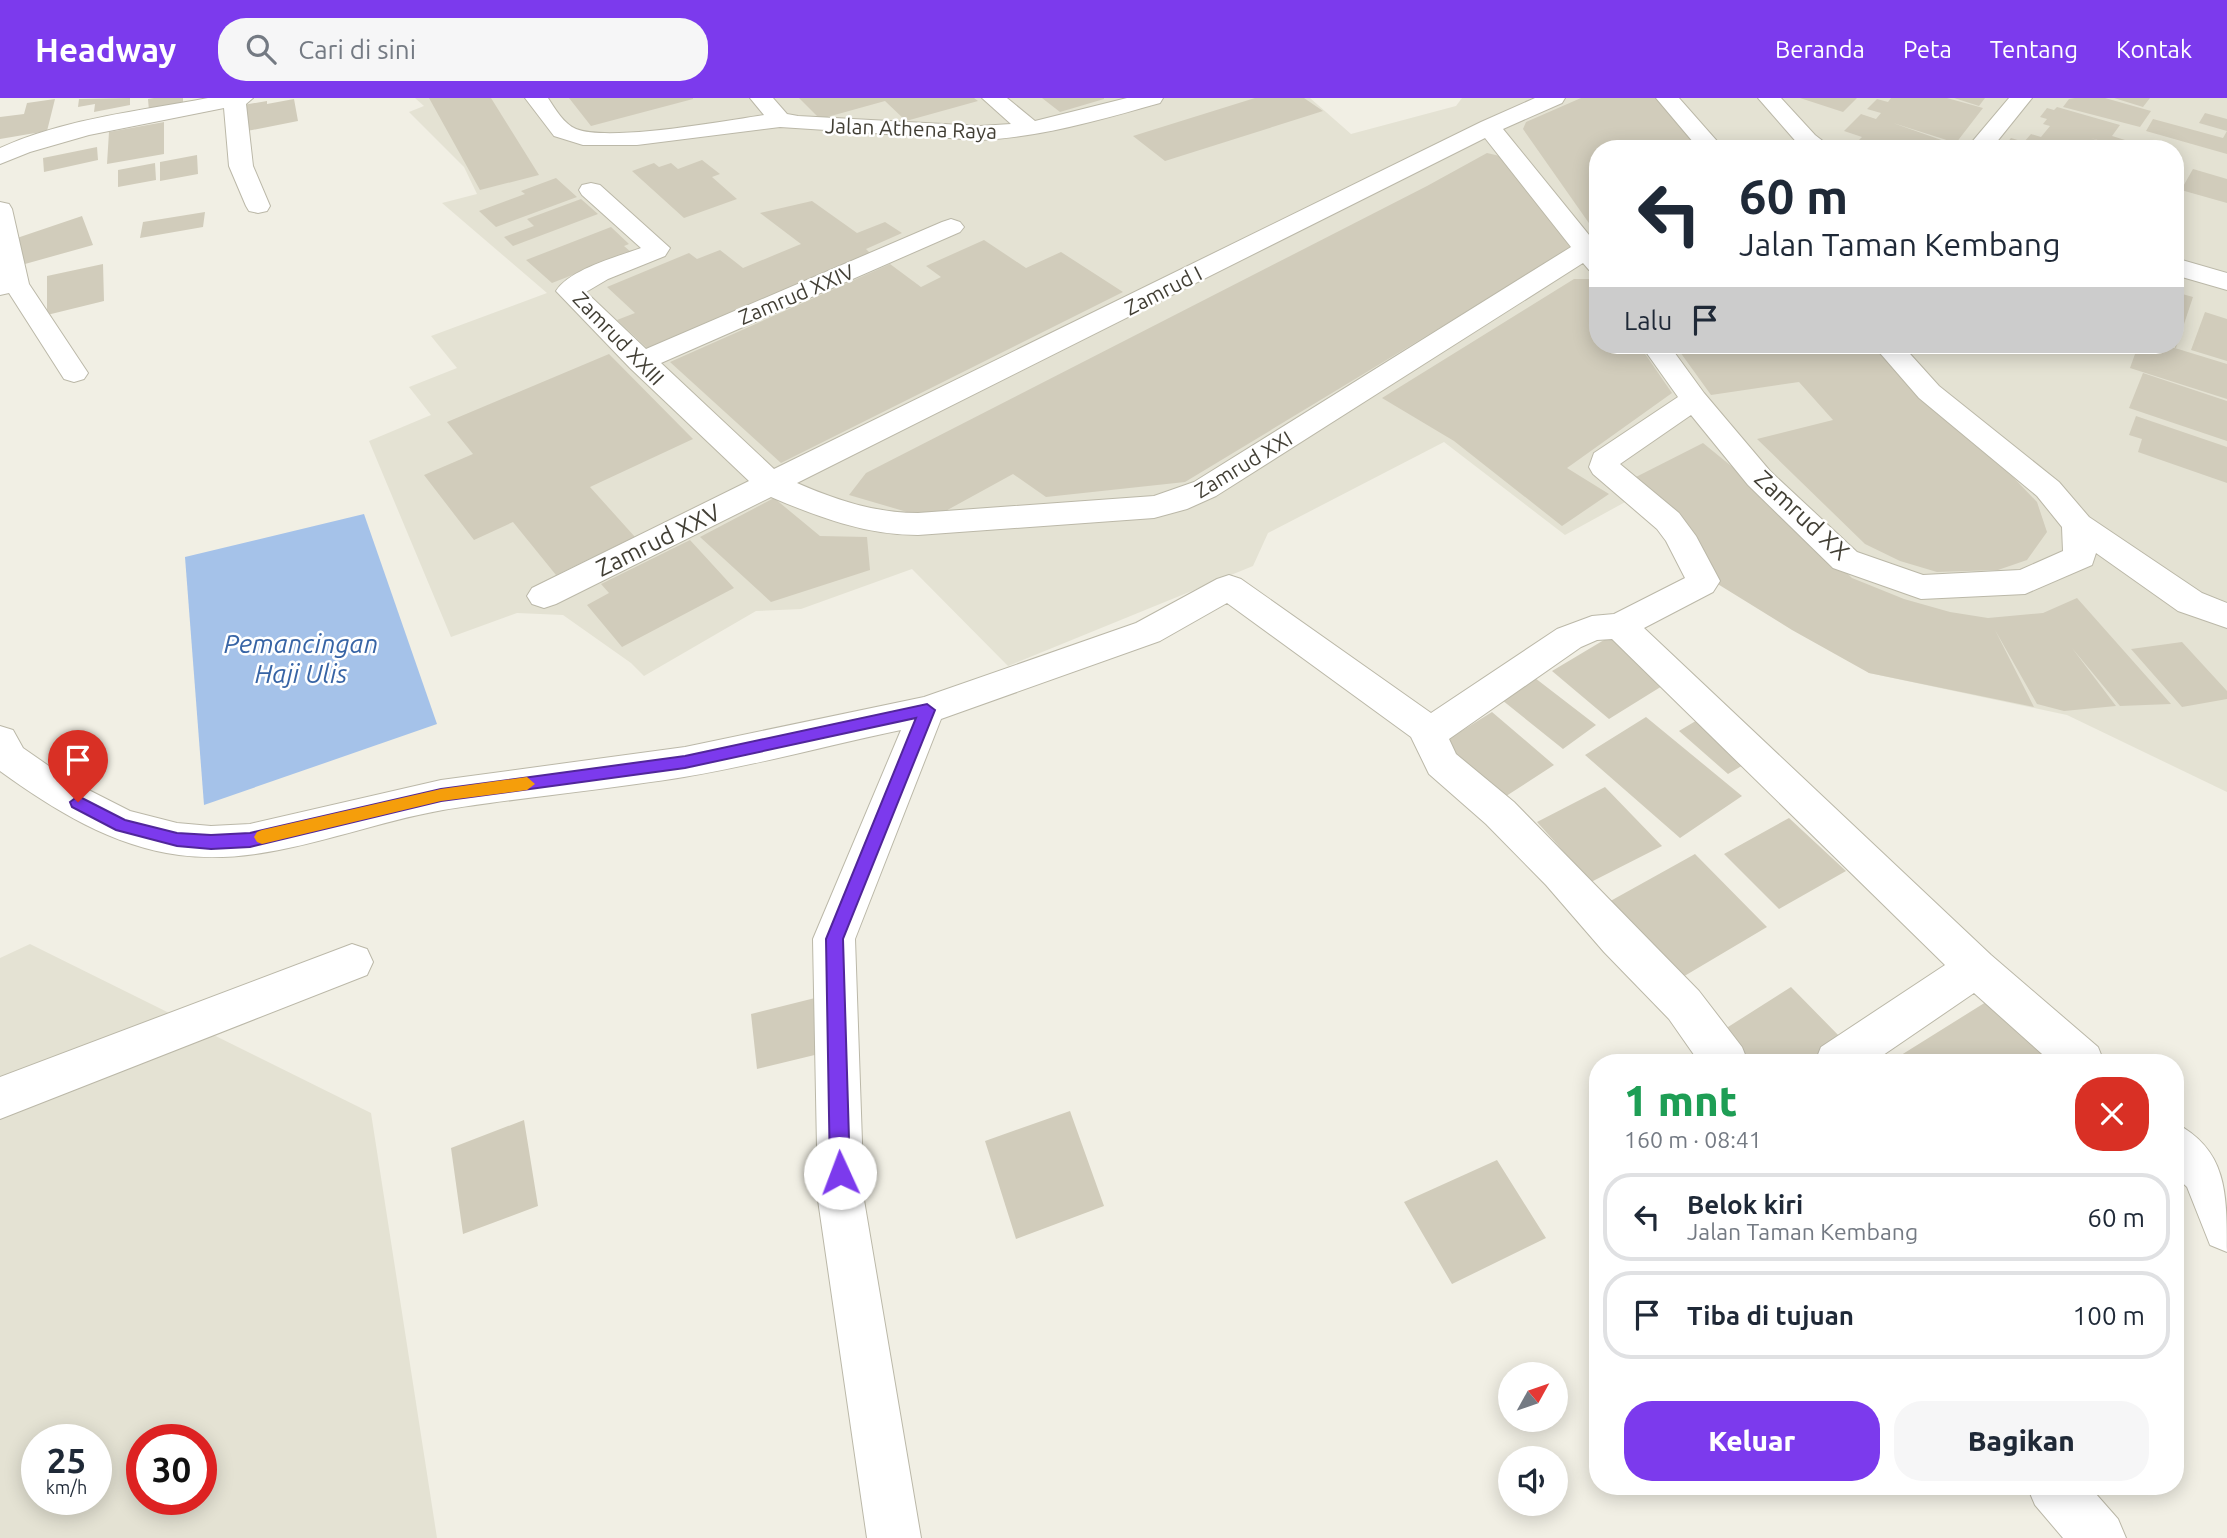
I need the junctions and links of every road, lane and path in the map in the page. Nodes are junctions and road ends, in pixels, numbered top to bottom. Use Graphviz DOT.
graph roads {
  1 [pos="536,98"];
  2 [pos="761,98"];
  3 [pos="993,98"];
  4 [pos="1152,98"];
  5 [pos="1555,98"];
  6 [pos="1667,98"];
  7 [pos="1769,98"];
  8 [pos="2021,98"];
  9 [pos="238,99"];
  10 [pos="779,120"];
  11 [pos="1489,127"];
  12 [pos="1031,129"];
  13 [pos="1704,140"];
  14 [pos="1807,140"];
  15 [pos="1986,140"];
  16 [pos="0,157"];
  17 [pos="591,190"];
  18 [pos="258,206"];
  19 [pos="0,209"];
  20 [pos="951,227"];
  21 [pos="1589,253"];
  22 [pos="1589,259"];
  23 [pos="2184,269"];
  24 [pos="2227,282"];
  25 [pos="8,286"];
  26 [pos="1662,354"];
  27 [pos="1895,354"];
  28 [pos="640,362"];
  29 [pos="74,373"];
  30 [pos="1694,399"];
  31 [pos="772,485"];
  32 [pos="2078,525"];
  33 [pos="544,596"];
  34 [pos="2227,615"];
  35 [pos="1620,626"];
  36 [pos="927,710"];
  37 [pos="1425,728"];
  38 [pos="0,740"];
  39 [pos="352,962"];
  40 [pos="1976,968"];
  41 [pos="1719,1054"];
  42 [pos="1848,1054"];
  43 [pos="2073,1054"];
  44 [pos="0,1098"];
  45 [pos="2184,1153"];
  46 [pos="2227,1228"];
  47 [pos="2062,1495"];
  48 [pos="894,1538"];
  49 [pos="2099,1538"];
  1 -- 10 [label="street, Jalan Athena Raya"];
  2 -- 10 [label="street"];
  3 -- 12 [label="street"];
  4 -- 12 [label="street, Jalan Athena Raya"];
  5 -- 11 [label="street, Zamrud I"];
  6 -- 13 [label="street"];
  7 -- 14 [label="street"];
  8 -- 15 [label="street"];
  9 -- 16 [label="street"];
  9 -- 18 [label="street"];
  10 -- 12 [label="street, Jalan Athena Raya"];
  11 -- 21 [label="street"];
  11 -- 31 [label="street, Zamrud I"];
  17 -- 28 [label="street, Zamrud XXIII"];
  19 -- 25 [label="street"];
  20 -- 28 [label="street, Zamrud XXIV"];
  22 -- 31 [label="street, Zamrud XXI"];
  23 -- 24 [label="street"];
  25 -- 29 [label="street"];
  26 -- 30 [label="street, Zamrud XX"];
  27 -- 32 [label="street"];
  28 -- 31 [label="street, Zamrud XXIII"];
  30 -- 32 [label="street, Zamrud XX"];
  30 -- 35 [label="street"];
  31 -- 33 [label="street, Zamrud XXV"];
  32 -- 34 [label="street"];
  35 -- 37 [label="street"];
  35 -- 40 [label="street"];
  36 -- 37 [label="street"];
  36 -- 38 [label="street"];
  36 -- 48 [label="street"];
  37 -- 41 [label="street"];
  39 -- 44 [label="street"];
  40 -- 42 [label="street"];
  40 -- 43 [label="street"];
  45 -- 46 [label="street"];
  47 -- 49 [label="street"];
}
